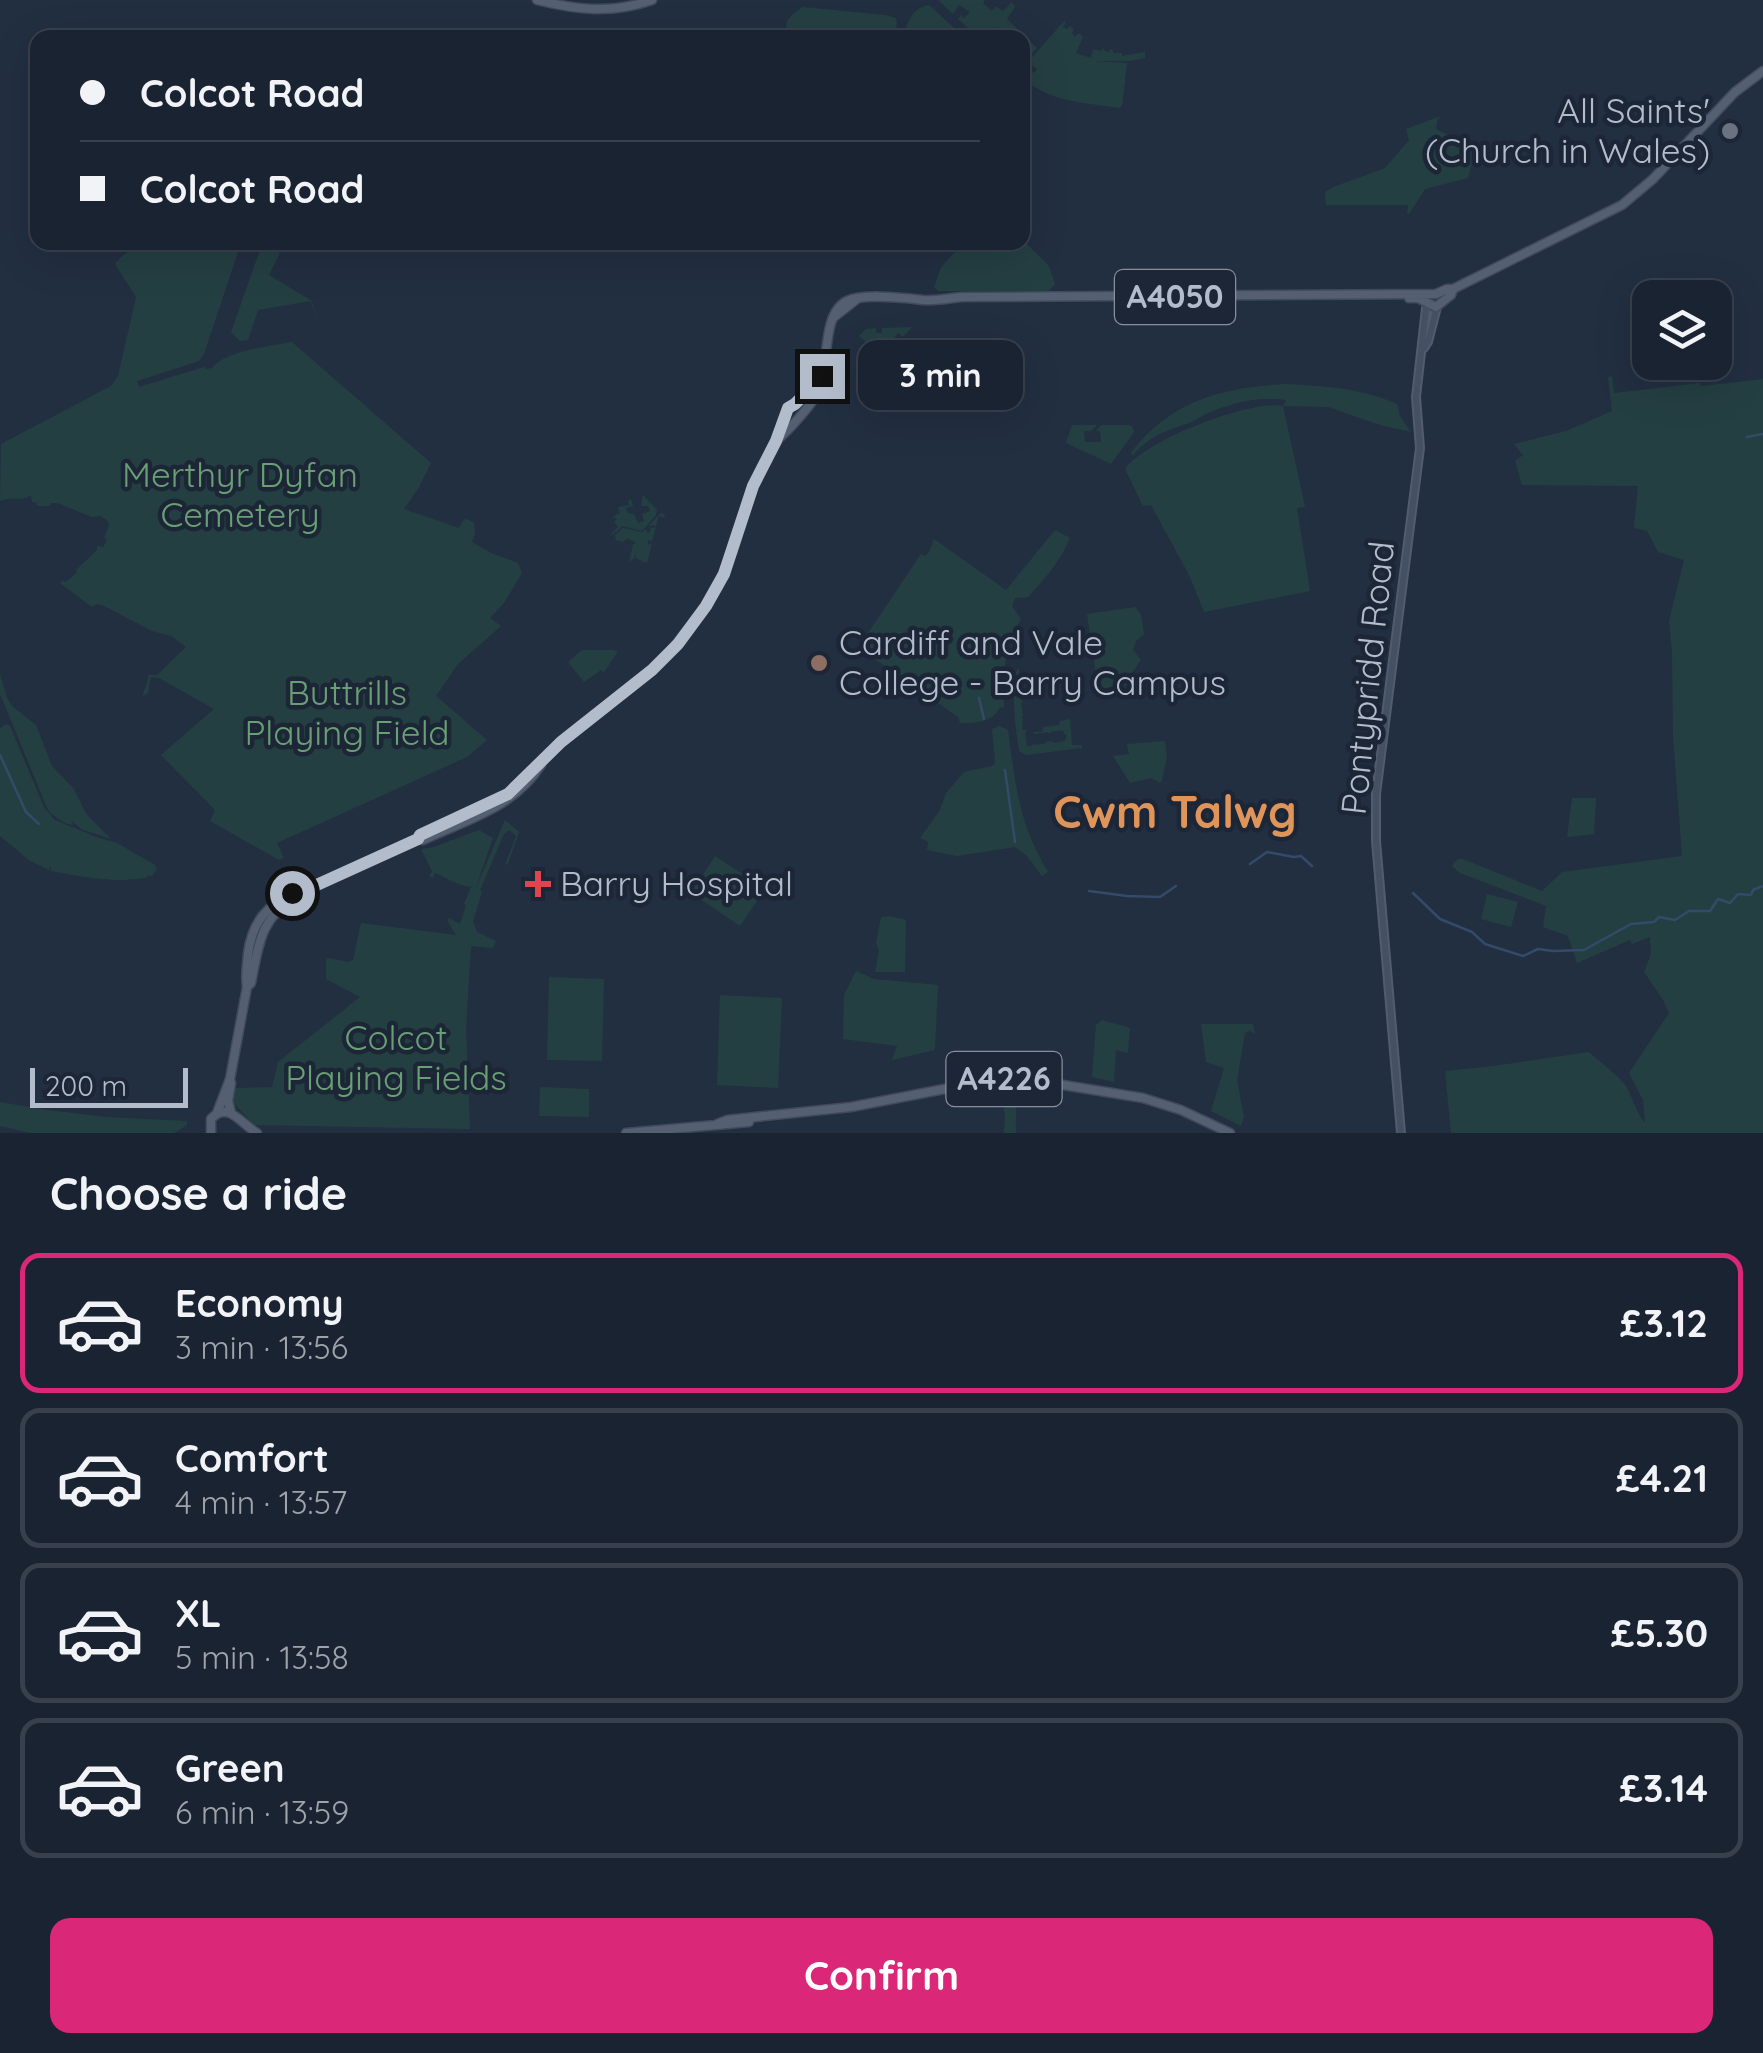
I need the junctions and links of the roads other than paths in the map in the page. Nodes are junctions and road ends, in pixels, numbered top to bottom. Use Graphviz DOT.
graph roads {
  1 [pos="536,0"];
  2 [pos="652,0"];
  3 [pos="1763,71"];
  4 [pos="1454,289"];
  5 [pos="1435,294"];
  6 [pos="1406,296"];
  7 [pos="1435,305"];
  8 [pos="822,376"];
  9 [pos="795,404"];
  10 [pos="787,412"];
  11 [pos="799,415"];
  12 [pos="776,441"];
  13 [pos="230,1079"];
  14 [pos="217,1113"];
  15 [pos="235,1116"];
  16 [pos="208,1131"];
  17 [pos="238,1131"];
  18 [pos="257,1133"];
  19 [pos="626,1133"];
  20 [pos="1230,1133"];
  21 [pos="1402,1133"];
  1 -- 2 [label="main road"];
  3 -- 4 [label="main road, A4050"];
  4 -- 5 [label="main road, A4050"];
  4 -- 7 [label="main road, A4050"];
  5 -- 6 [label="main road, A4050"];
  5 -- 7 [label="main road"];
  6 -- 7 [label="main road, A4050"];
  6 -- 8 [label="main road, A4050"];
  7 -- 21 [label="main road, Pontypridd Road"];
  8 -- 9 [label="main road, A4050"];
  8 -- 11 [label="main road, A4050"];
  9 -- 10 [label="main road, A4050"];
  9 -- 11 [label="main road"];
  10 -- 11 [label="main road"];
  10 -- 12 [label="main road, A4050"];
  11 -- 12 [label="main road, A4050"];
  12 -- 13 [label="main road, A4050"];
  13 -- 14 [label="main road, A4050"];
  13 -- 15 [label="main road, A4050"];
  14 -- 15 [label="main road"];
  14 -- 16 [label="main road, A4050"];
  15 -- 17 [label="main road, A4050"];
  15 -- 18 [label="main road"];
  19 -- 20 [label="main road, A4226"];
}
